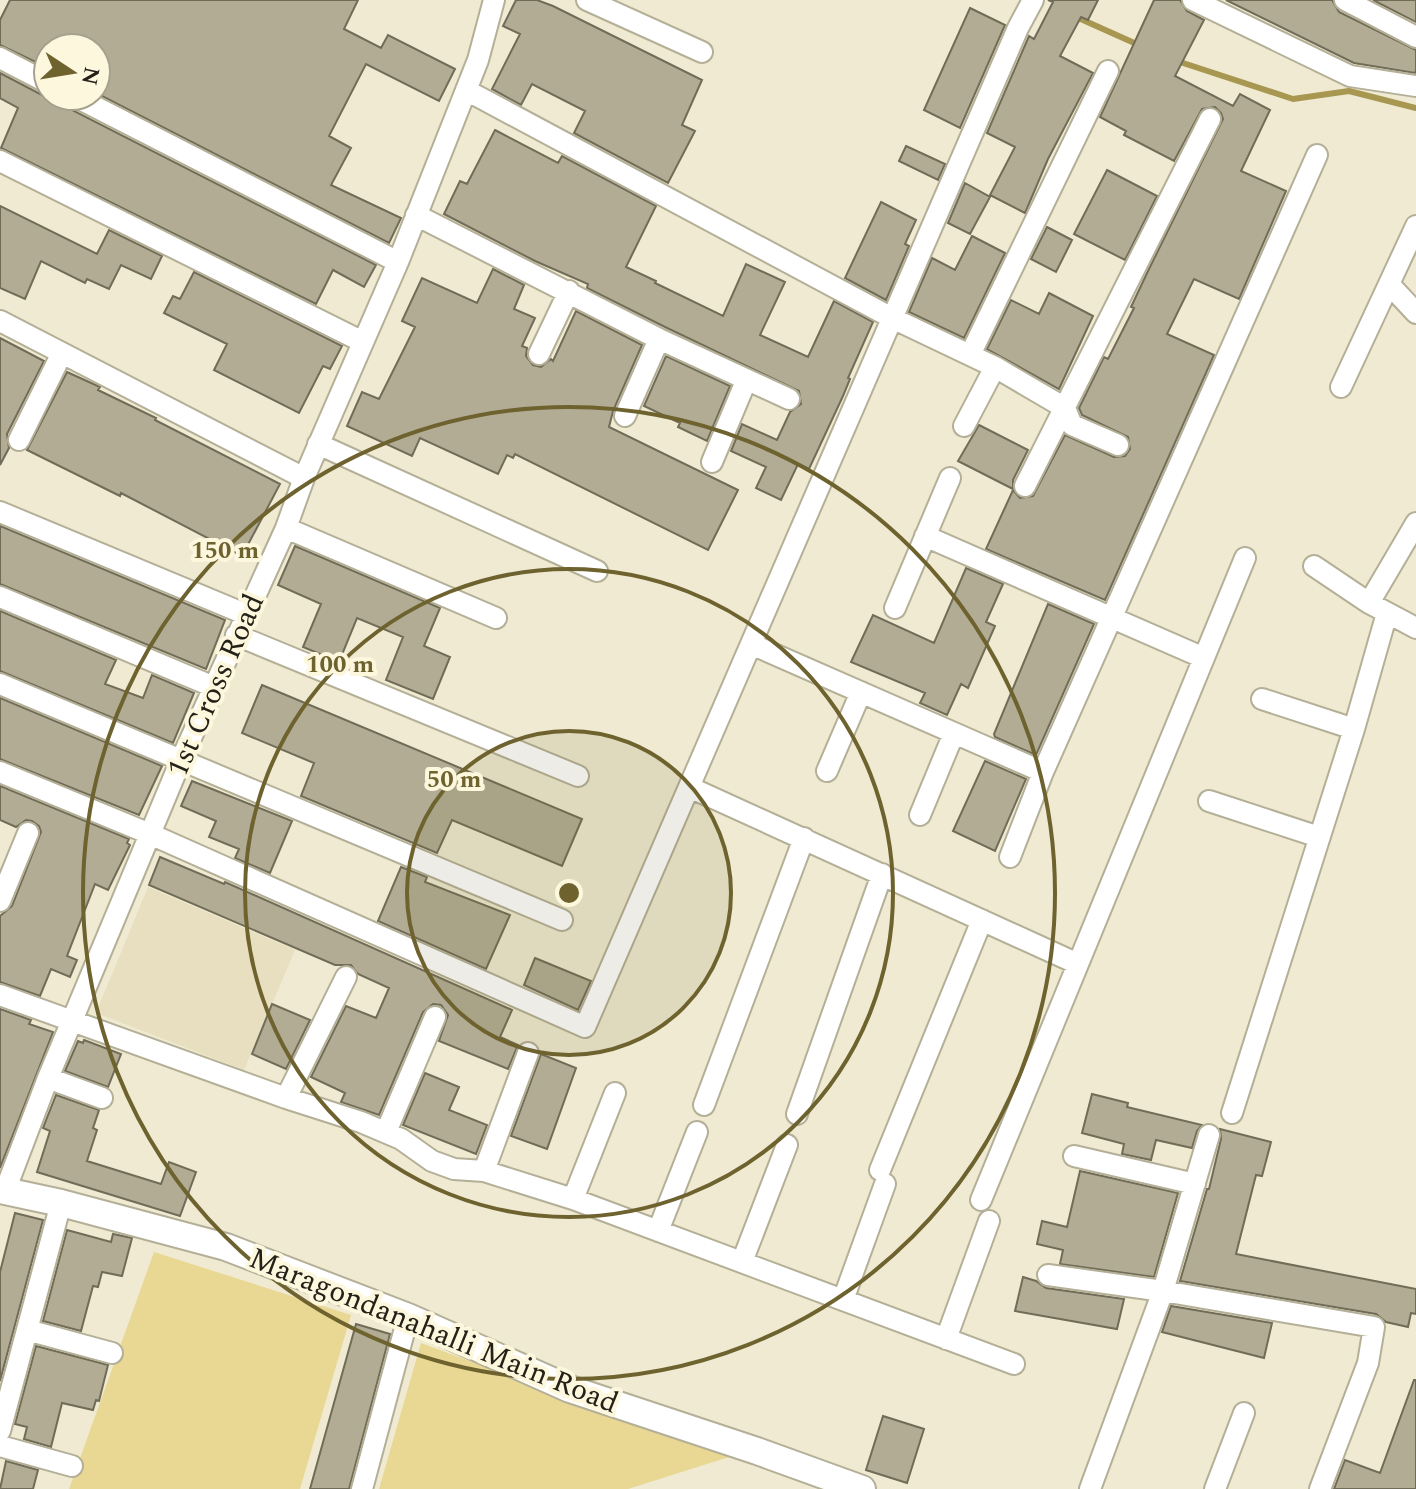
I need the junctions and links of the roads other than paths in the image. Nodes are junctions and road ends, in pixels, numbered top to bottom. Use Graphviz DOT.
graph roads {
  1 [pos="494,0"];
  2 [pos="587,0"];
  3 [pos="1033,0"];
  4 [pos="1193,0"];
  5 [pos="1345,0"];
  6 [pos="629,9"];
  7 [pos="1416,37"];
  8 [pos="702,52"];
  9 [pos="0,58"];
  10 [pos="1108,71"];
  11 [pos="32,75"];
  12 [pos="1416,86"];
  13 [pos="466,90"];
  14 [pos="105,112"];
  15 [pos="1210,119"];
  16 [pos="1317,155"];
  17 [pos="0,161"];
  18 [pos="416,215"];
  19 [pos="1416,226"];
  20 [pos="398,262"];
  21 [pos="1389,284"];
  22 [pos="569,291"];
  23 [pos="1416,313"];
  24 [pos="892,318"];
  25 [pos="0,321"];
  26 [pos="659,339"];
  27 [pos="363,342"];
  28 [pos="62,353"];
  29 [pos="539,354"];
  30 [pos="970,355"];
  31 [pos="995,367"];
  32 [pos="746,381"];
  33 [pos="1341,387"];
  34 [pos="789,399"];
  35 [pos="1065,408"];
  36 [pos="625,416"];
  37 [pos="964,426"];
  38 [pos="19,440"];
  39 [pos="318,444"];
  40 [pos="1118,445"];
  41 [pos="712,462"];
  42 [pos="304,478"];
  43 [pos="950,478"];
  44 [pos="1025,486"];
  45 [pos="0,512"];
  46 [pos="1416,523"];
  47 [pos="286,528"];
  48 [pos="925,536"];
  49 [pos="1245,558"];
  50 [pos="1314,566"];
  51 [pos="597,571"];
  52 [pos="0,597"];
  53 [pos="895,608"];
  54 [pos="1378,608"];
  55 [pos="245,614"];
  56 [pos="1112,616"];
  57 [pos="496,618"];
  58 [pos="1416,628"];
  59 [pos="236,635"];
  60 [pos="751,644"];
  61 [pos="1204,658"];
  62 [pos="0,684"];
  63 [pos="214,687"];
  64 [pos="861,692"];
  65 [pos="1262,699"];
  66 [pos="1354,729"];
  67 [pos="954,733"];
  68 [pos="181,760"];
  69 [pos="827,771"];
  70 [pos="0,772"];
  71 [pos="1043,772"];
  72 [pos="578,776"];
  73 [pos="689,787"];
  74 [pos="1209,801"];
  75 [pos="920,815"];
  76 [pos="28,833"];
  77 [pos="150,834"];
  78 [pos="1319,837"];
  79 [pos="804,838"];
  80 [pos="1010,857"];
  81 [pos="882,874"];
  82 [pos="0,901"];
  83 [pos="562,920"];
  84 [pos="982,920"];
  85 [pos="1078,964"];
  86 [pos="346,977"];
  87 [pos="0,995"];
  88 [pos="435,1017"];
  89 [pos="74,1022"];
  90 [pos="528,1053"];
  91 [pos="48,1078"];
  92 [pos="615,1093"];
  93 [pos="102,1098"];
  94 [pos="286,1098"];
  95 [pos="704,1105"];
  96 [pos="1232,1113"];
  97 [pos="797,1114"];
  98 [pos="386,1132"];
  99 [pos="697,1132"];
  100 [pos="1209,1135"];
  101 [pos="787,1145"];
  102 [pos="1074,1156"];
  103 [pos="484,1171"];
  104 [pos="1195,1184"];
  105 [pos="2,1191"];
  106 [pos="573,1199"];
  107 [pos="981,1200"];
  108 [pos="61,1203"];
  109 [pos="989,1221"];
  110 [pos="658,1231"];
  111 [pos="742,1262"];
  112 [pos="1048,1275"];
  113 [pos="1163,1291"];
  114 [pos="843,1300"];
  115 [pos="408,1317"];
  116 [pos="27,1330"];
  117 [pos="946,1339"];
  118 [pos="112,1353"];
  119 [pos="1014,1364"];
  120 [pos="1244,1413"];
  121 [pos="0,1431"];
  122 [pos="0,1446"];
  123 [pos="72,1466"];
  124 [pos="810,1480"];
  125 [pos="362,1489"];
  126 [pos="862,1489"];
  127 [pos="1090,1489"];
  128 [pos="1215,1489"];
  129 [pos="1320,1489"];
  1 -- 13 [label="street, 1st Cross Road"];
  2 -- 6 [label="street"];
  3 -- 24 [label="street"];
  4 -- 12 [label="street"];
  5 -- 7 [label="street"];
  6 -- 8 [label="street"];
  9 -- 11 [label="street"];
  10 -- 30 [label="street"];
  13 -- 18 [label="street, 1st Cross Road"];
  13 -- 24 [label="street"];
  14 -- 20 [label="street"];
  15 -- 35 [label="street"];
  16 -- 56 [label="street"];
  17 -- 27 [label="street"];
  18 -- 20 [label="street, 1st Cross Road"];
  18 -- 22 [label="street"];
  19 -- 21 [label="street"];
  20 -- 27 [label="street, 1st Cross Road"];
  21 -- 23 [label="street"];
  21 -- 33 [label="street"];
  22 -- 26 [label="street"];
  22 -- 29 [label="street"];
  24 -- 30 [label="street"];
  24 -- 60 [label="street"];
  25 -- 28 [label="street"];
  26 -- 32 [label="street"];
  26 -- 36 [label="street"];
  27 -- 39 [label="street, 1st Cross Road"];
  28 -- 38 [label="street"];
  28 -- 42 [label="street"];
  30 -- 31 [label="street"];
  31 -- 35 [label="street"];
  31 -- 37 [label="street"];
  32 -- 34 [label="street"];
  32 -- 41 [label="street"];
  35 -- 40 [label="street"];
  35 -- 44 [label="street"];
  39 -- 42 [label="street, 1st Cross Road"];
  39 -- 51 [label="street"];
  42 -- 47 [label="street, 1st Cross Road"];
  43 -- 48 [label="street"];
  45 -- 55 [label="street"];
  46 -- 54 [label="street"];
  47 -- 55 [label="street, 1st Cross Road"];
  47 -- 57 [label="street"];
  48 -- 53 [label="street"];
  48 -- 56 [label="street"];
  49 -- 61 [label="street"];
  50 -- 54 [label="street"];
  52 -- 63 [label="street"];
  54 -- 58 [label="street"];
  54 -- 66 [label="street"];
  55 -- 59 [label="street, 1st Cross Road"];
  56 -- 61 [label="street"];
  56 -- 71 [label="street"];
  59 -- 63 [label="street, 1st Cross Road"];
  59 -- 72 [label="street"];
  60 -- 64 [label="street"];
  60 -- 73 [label="street"];
  61 -- 85 [label="street"];
  62 -- 68 [label="street"];
  63 -- 68 [label="street, 1st Cross Road"];
  64 -- 67 [label="street"];
  64 -- 69 [label="street"];
  65 -- 66 [label="street"];
  66 -- 78 [label="street"];
  67 -- 71 [label="street"];
  67 -- 75 [label="street"];
  68 -- 77 [label="street, 1st Cross Road"];
  68 -- 83 [label="street"];
  70 -- 77 [label="street"];
  71 -- 80 [label="street"];
  73 -- 77 [label="street"];
  73 -- 79 [label="street"];
  74 -- 78 [label="street"];
  76 -- 82 [label="street"];
  77 -- 89 [label="street, 1st Cross Road"];
  78 -- 96 [label="street"];
  79 -- 81 [label="street"];
  79 -- 95 [label="street"];
  81 -- 84 [label="street"];
  81 -- 97 [label="street"];
  84 -- 85 [label="street"];
  84 -- 114 [label="street"];
  85 -- 107 [label="street"];
  86 -- 94 [label="street"];
  87 -- 89 [label="street"];
  88 -- 98 [label="street"];
  89 -- 91 [label="street, 1st Cross Road"];
  89 -- 94 [label="street"];
  90 -- 103 [label="street"];
  91 -- 93 [label="street"];
  91 -- 105 [label="street, 1st Cross Road"];
  92 -- 106 [label="street"];
  94 -- 98 [label="street"];
  98 -- 103 [label="street"];
  99 -- 110 [label="street"];
  100 -- 104 [label="street"];
  101 -- 111 [label="street"];
  102 -- 104 [label="street"];
  103 -- 106 [label="street"];
  104 -- 113 [label="street"];
  105 -- 108 [label="street, Maragondanahalli Main Road"];
  106 -- 110 [label="street"];
  108 -- 115 [label="street, Maragondanahalli Main Road"];
  108 -- 116 [label="street"];
  109 -- 117 [label="street"];
  110 -- 111 [label="street"];
  111 -- 114 [label="street"];
  112 -- 113 [label="street"];
  113 -- 127 [label="street"];
  113 -- 129 [label="street"];
  114 -- 117 [label="street"];
  115 -- 124 [label="street, Maragondanahalli Main Road"];
  115 -- 125 [label="street"];
  116 -- 118 [label="street"];
  116 -- 121 [label="street"];
  117 -- 119 [label="street"];
  120 -- 128 [label="street"];
  122 -- 123 [label="street"];
  124 -- 126 [label="street, Maragondanahalli Main Road"];
}
